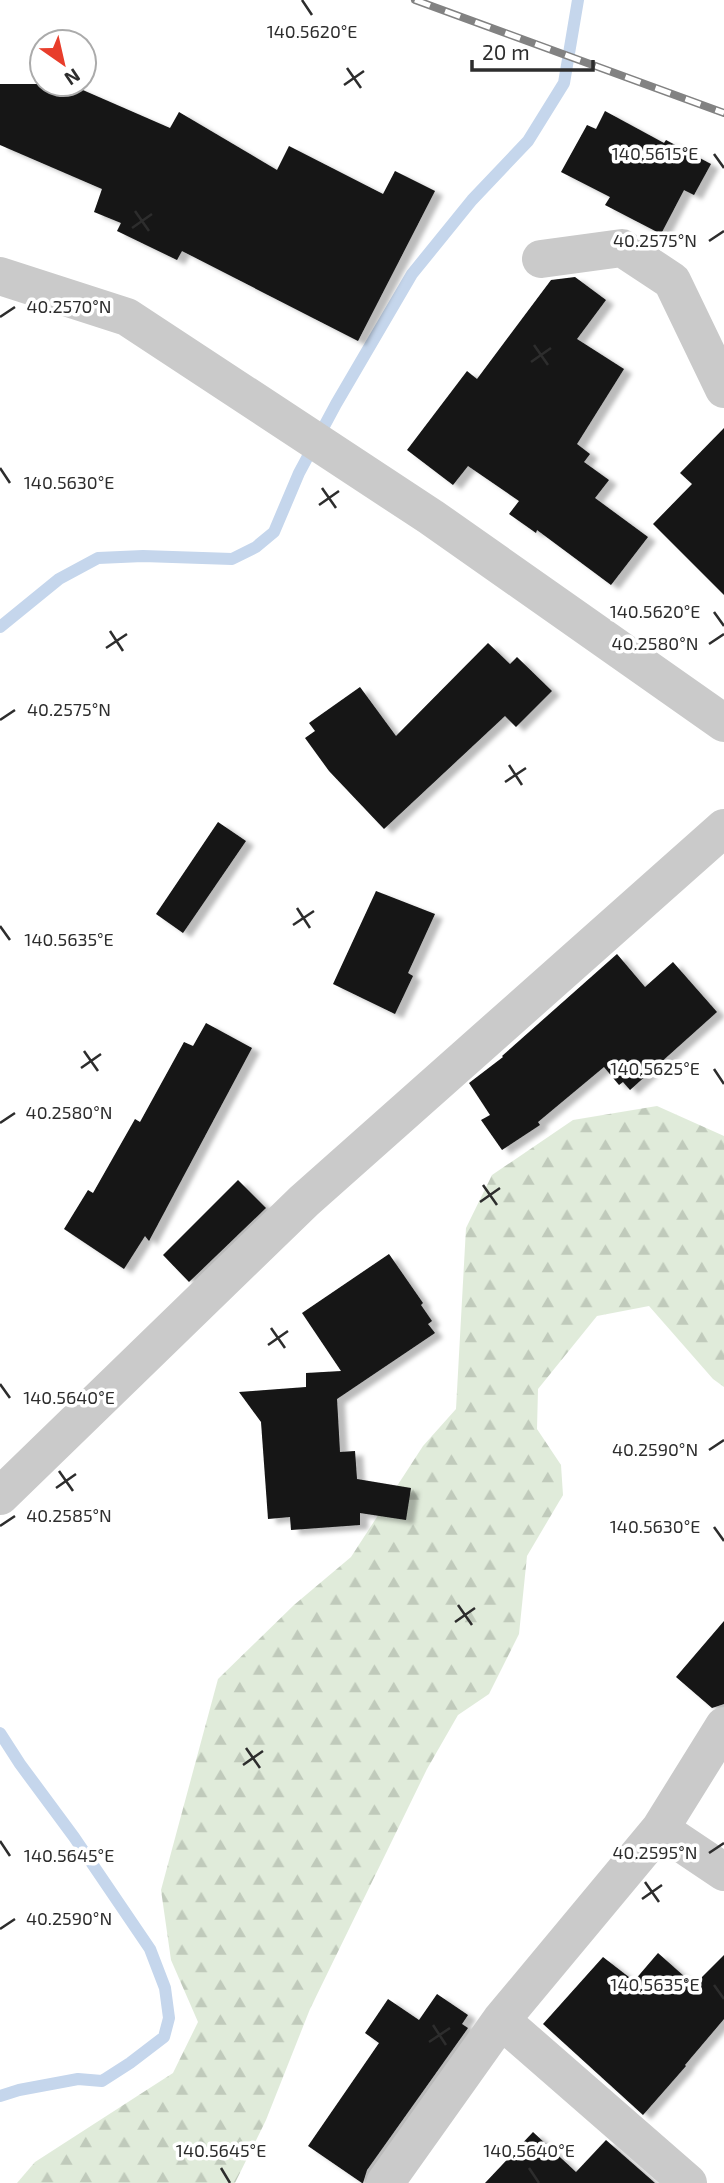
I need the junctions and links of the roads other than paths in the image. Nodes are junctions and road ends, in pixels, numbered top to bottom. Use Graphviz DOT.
graph roads {
  1 [pos="541,259"];
  2 [pos="0,276"];
  3 [pos="724,389"];
  4 [pos="724,723"];
  5 [pos="724,828"];
  6 [pos="0,1496"];
  7 [pos="724,1726"];
  8 [pos="660,1829"];
  9 [pos="724,1872"];
  10 [pos="502,2020"];
  11 [pos="385,2183"];
  12 [pos="688,2183"];
  1 -- 3 [label="street"];
  2 -- 4 [label="street"];
  5 -- 6 [label="street"];
  7 -- 8 [label="street"];
  8 -- 9 [label="street"];
  8 -- 10 [label="street"];
  10 -- 11 [label="street"];
  10 -- 12 [label="street"];
}
